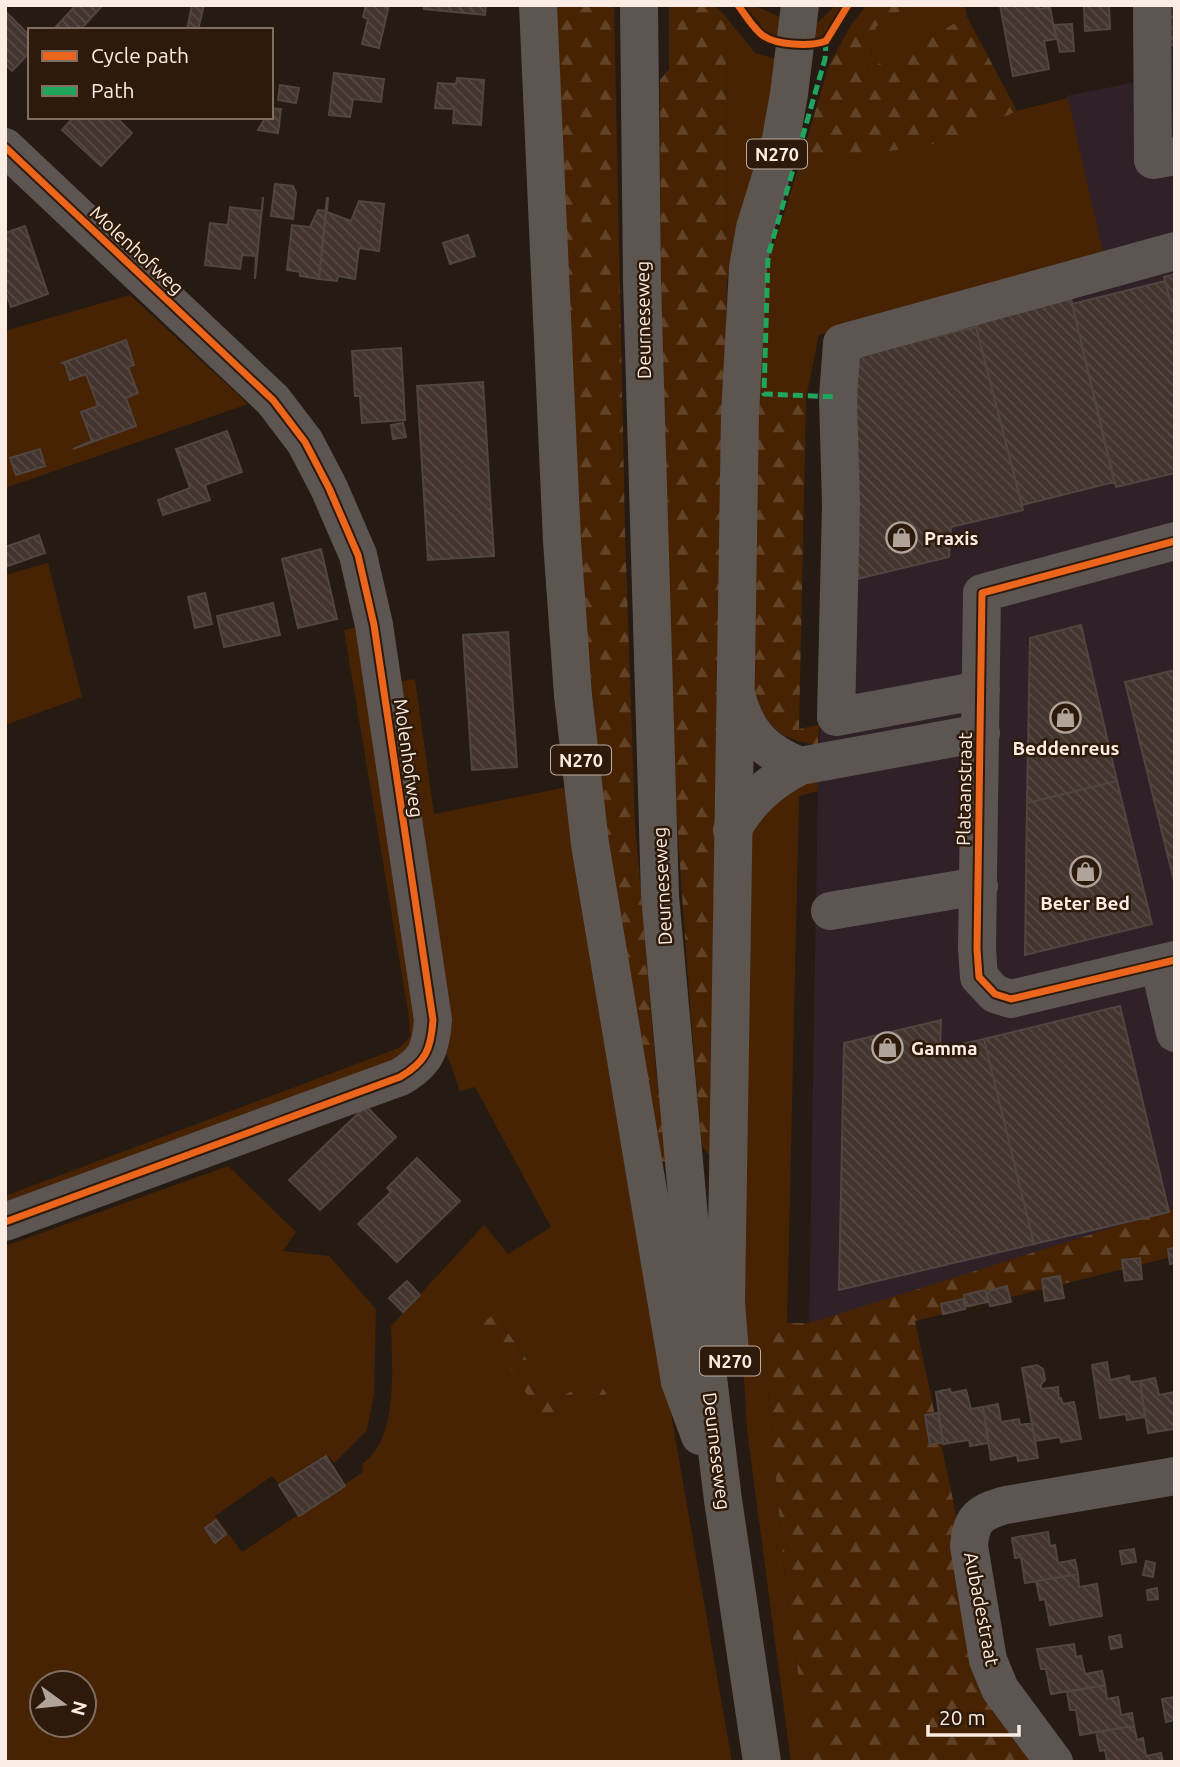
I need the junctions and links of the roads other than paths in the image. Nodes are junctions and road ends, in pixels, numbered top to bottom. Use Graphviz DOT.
graph roads {
  1 [pos="538,5"];
  2 [pos="639,5"];
  3 [pos="800,5"];
  4 [pos="1152,5"];
  5 [pos="5,147"];
  6 [pos="1175,156"];
  7 [pos="1175,251"];
  8 [pos="1175,541"];
  9 [pos="981,690"];
  10 [pos="736,694"];
  11 [pos="981,733"];
  12 [pos="800,766"];
  13 [pos="732,830"];
  14 [pos="979,886"];
  15 [pos="830,911"];
  16 [pos="1167,962"];
  17 [pos="1175,1033"];
  18 [pos="5,1222"];
  19 [pos="1175,1476"];
  20 [pos="723,1500"];
  21 [pos="762,1762"];
  22 [pos="1054,1762"];
  1 -- 20 [label="main road, N270"];
  2 -- 20 [label="main road, Deurneseweg / N270"];
  3 -- 10 [label="main road, N270"];
  4 -- 6 [label="street"];
  5 -- 18 [label="street, Molenhofweg"];
  7 -- 9 [label="street"];
  8 -- 9 [label="street, Plataanstraat"];
  9 -- 11 [label="street, Plataanstraat"];
  10 -- 12 [label="street"];
  10 -- 13 [label="main road, N270"];
  11 -- 12 [label="street, Plataanstraat"];
  11 -- 14 [label="street, Plataanstraat"];
  12 -- 13 [label="street, Plataanstraat"];
  13 -- 20 [label="main road, N270"];
  14 -- 15 [label="street"];
  14 -- 16 [label="street, Plataanstraat"];
  16 -- 17 [label="street"];
  19 -- 22 [label="street, Aubadestraat"];
  20 -- 21 [label="main road, Deurneseweg / N270"];
}
